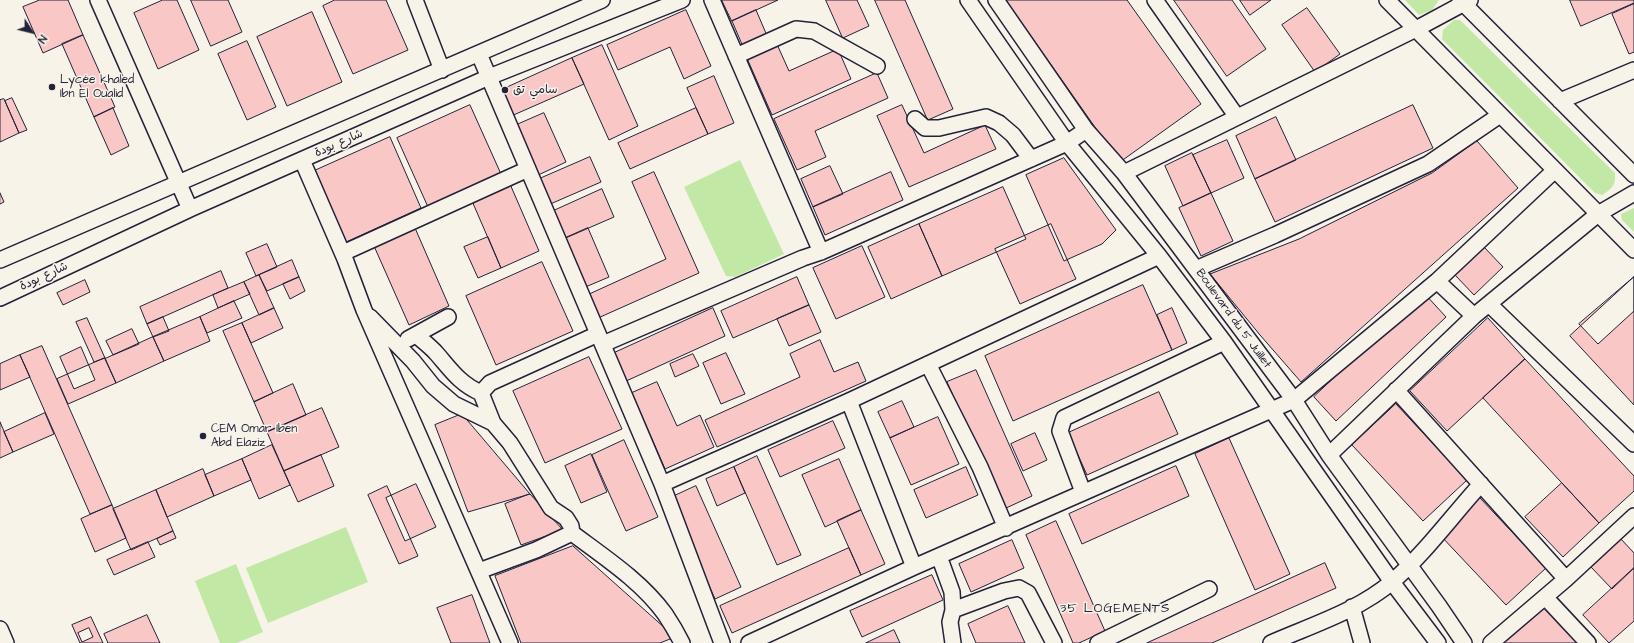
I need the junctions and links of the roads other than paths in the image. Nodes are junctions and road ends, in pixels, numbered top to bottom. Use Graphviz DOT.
graph roads {
  1 [pos="98,0"];
  2 [pos="415,0"];
  3 [pos="602,0"];
  4 [pos="682,0"];
  5 [pos="712,0"];
  6 [pos="968,0"];
  7 [pos="996,0"];
  8 [pos="1155,0"];
  9 [pos="1387,0"];
  10 [pos="1464,1"];
  11 [pos="1416,30"];
  12 [pos="479,54"];
  13 [pos="736,56"];
  14 [pos="877,66"];
  15 [pos="442,70"];
  16 [pos="1634,70"];
  17 [pos="489,77"];
  18 [pos="1560,101"];
  19 [pos="1500,115"];
  20 [pos="1237,117"];
  21 [pos="915,119"];
  22 [pos="1086,130"];
  23 [pos="1067,143"];
  24 [pos="1031,159"];
  25 [pos="302,160"];
  26 [pos="528,169"];
  27 [pos="1555,170"];
  28 [pos="1124,173"];
  29 [pos="1634,174"];
  30 [pos="179,184"];
  31 [pos="1634,193"];
  32 [pos="190,209"];
  33 [pos="1598,214"];
  34 [pos="1634,250"];
  35 [pos="821,252"];
  36 [pos="343,253"];
  37 [pos="1159,256"];
  38 [pos="0,260"];
  39 [pos="1196,268"];
  40 [pos="1437,280"];
  41 [pos="0,298"];
  42 [pos="1490,304"];
  43 [pos="364,310"];
  44 [pos="1474,316"];
  45 [pos="448,317"];
  46 [pos="416,335"];
  47 [pos="600,339"];
  48 [pos="1224,342"];
  49 [pos="397,345"];
  50 [pos="928,364"];
  51 [pos="1396,390"];
  52 [pos="481,393"];
  53 [pos="1294,400"];
  54 [pos="849,401"];
  55 [pos="1272,410"];
  56 [pos="493,423"];
  57 [pos="1634,444"];
  58 [pos="1328,455"];
  59 [pos="662,484"];
  60 [pos="1481,484"];
  61 [pos="1083,492"];
  62 [pos="1633,519"];
  63 [pos="1006,528"];
  64 [pos="572,533"];
  65 [pos="939,556"];
  66 [pos="1409,565"];
  67 [pos="914,567"];
  68 [pos="479,571"];
  69 [pos="1566,579"];
  70 [pos="1392,582"];
  71 [pos="1209,589"];
  72 [pos="1545,597"];
  73 [pos="1352,607"];
  74 [pos="953,610"];
  75 [pos="0,629"];
  76 [pos="6,643"];
  77 [pos="510,643"];
  78 [pos="682,643"];
  79 [pos="722,643"];
  80 [pos="749,643"];
  81 [pos="953,643"];
  82 [pos="1054,643"];
  83 [pos="1098,643"];
  84 [pos="1271,643"];
  85 [pos="1362,643"];
  86 [pos="1438,643"];
  87 [pos="1464,643"];
  88 [pos="1491,643"];
  89 [pos="1588,643"];
  1 -- 30 [label="street"];
  2 -- 15 [label="street"];
  3 -- 12 [label="street"];
  4 -- 17 [label="street, شارع بودة"];
  5 -- 13 [label="street"];
  6 -- 23 [label="street"];
  7 -- 22 [label="street, Boulevard du 5 Juillet"];
  8 -- 20 [label="street"];
  9 -- 11 [label="street"];
  10 -- 11 [label="street"];
  10 -- 18 [label="street"];
  11 -- 19 [label="street"];
  11 -- 20 [label="street"];
  12 -- 15 [label="street"];
  12 -- 17 [label="street"];
  13 -- 14 [label="street"];
  13 -- 35 [label="street"];
  15 -- 30 [label="street"];
  16 -- 18 [label="street"];
  17 -- 25 [label="street, شارع بودة"];
  17 -- 26 [label="street"];
  18 -- 29 [label="street"];
  19 -- 27 [label="street"];
  19 -- 39 [label="street"];
  20 -- 28 [label="street"];
  21 -- 24 [label="street"];
  22 -- 23 [label="street"];
  22 -- 28 [label="street, Boulevard du 5 Juillet"];
  23 -- 24 [label="street"];
  23 -- 37 [label="street"];
  24 -- 35 [label="street"];
  25 -- 32 [label="street, شارع بودة"];
  25 -- 36 [label="street"];
  26 -- 36 [label="street"];
  26 -- 47 [label="street"];
  27 -- 33 [label="street"];
  27 -- 40 [label="street"];
  28 -- 39 [label="street, Boulevard du 5 Juillet"];
  30 -- 32 [label="street"];
  30 -- 38 [label="street"];
  31 -- 33 [label="street"];
  32 -- 41 [label="street, شارع بودة"];
  33 -- 34 [label="street"];
  33 -- 42 [label="street"];
  35 -- 47 [label="street"];
  36 -- 43 [label="street"];
  37 -- 48 [label="street"];
  37 -- 50 [label="street"];
  39 -- 53 [label="street, Boulevard du 5 Juillet"];
  40 -- 44 [label="street"];
  40 -- 53 [label="street"];
  42 -- 44 [label="street"];
  42 -- 57 [label="street"];
  43 -- 49 [label="street"];
  43 -- 68 [label="street"];
  44 -- 51 [label="street"];
  45 -- 46 [label="street"];
  46 -- 49 [label="street"];
  46 -- 52 [label="street"];
  47 -- 52 [label="street"];
  47 -- 59 [label="street"];
  48 -- 55 [label="street"];
  48 -- 61 [label="street"];
  49 -- 56 [label="street"];
  50 -- 54 [label="street"];
  50 -- 63 [label="street"];
  51 -- 58 [label="street"];
  51 -- 60 [label="street"];
  52 -- 56 [label="street"];
  53 -- 55 [label="street"];
  53 -- 58 [label="street, Boulevard du 5 Juillet"];
  54 -- 59 [label="street"];
  54 -- 67 [label="street"];
  55 -- 61 [label="street"];
  55 -- 70 [label="street"];
  56 -- 64 [label="street"];
  58 -- 66 [label="street, Boulevard du 5 Juillet"];
  59 -- 79 [label="street"];
  60 -- 66 [label="street"];
  60 -- 69 [label="street"];
  61 -- 63 [label="street"];
  62 -- 69 [label="street"];
  63 -- 65 [label="street"];
  64 -- 68 [label="street"];
  64 -- 78 [label="street"];
  65 -- 67 [label="street"];
  65 -- 74 [label="street"];
  66 -- 70 [label="street"];
  66 -- 87 [label="street, Boulevard du 5 Juillet"];
  67 -- 80 [label="street"];
  68 -- 77 [label="street"];
  69 -- 72 [label="street"];
  70 -- 73 [label="street"];
  70 -- 86 [label="street"];
  71 -- 83 [label="street"];
  72 -- 88 [label="street"];
  72 -- 89 [label="street"];
  73 -- 84 [label="street"];
  73 -- 85 [label="street"];
  74 -- 81 [label="street"];
  74 -- 82 [label="street"];
  75 -- 76 [label="street"];
}
